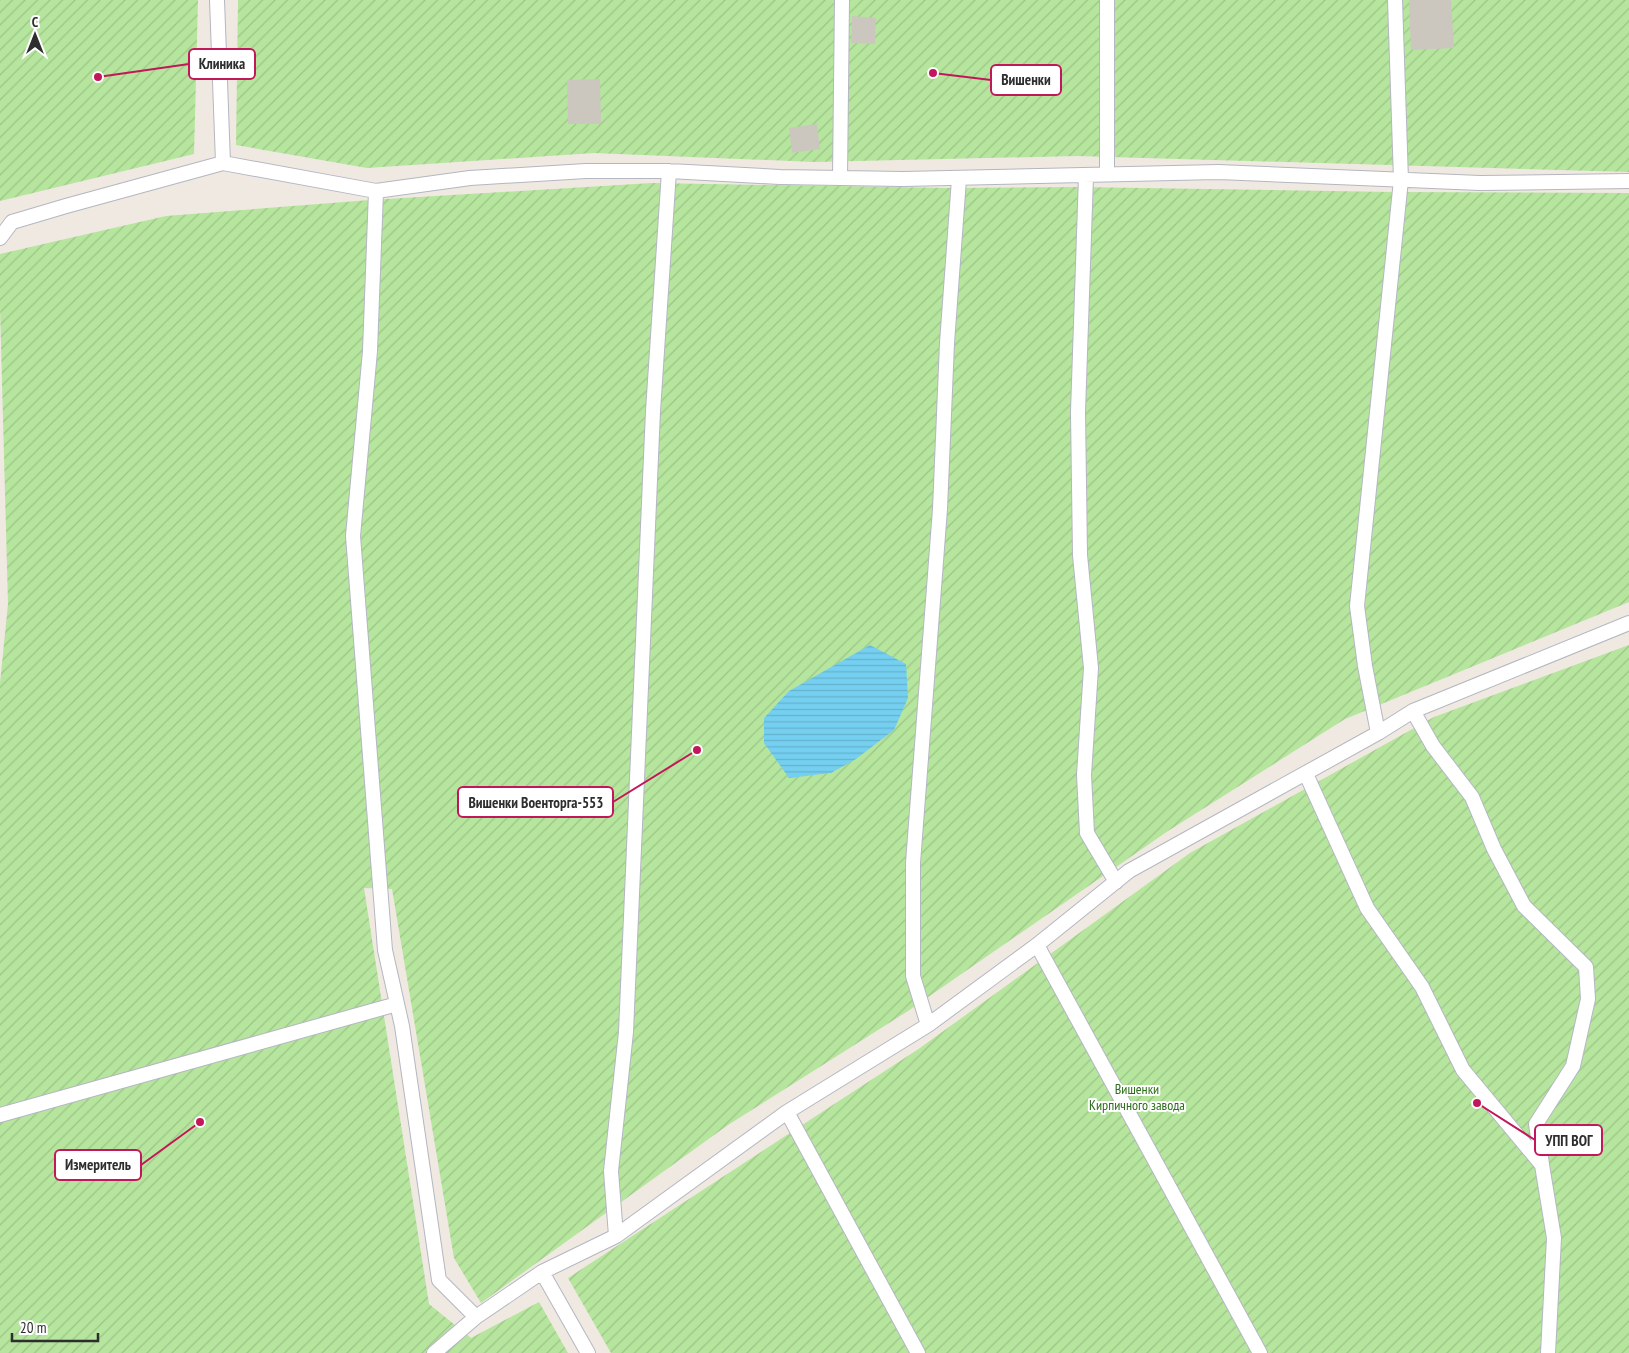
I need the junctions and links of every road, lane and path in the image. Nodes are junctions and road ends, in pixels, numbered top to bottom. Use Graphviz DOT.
graph roads {
  1 [pos="216,0"];
  2 [pos="842,0"];
  3 [pos="1107,0"];
  4 [pos="1395,0"];
  5 [pos="223,163"];
  6 [pos="668,172"];
  7 [pos="1107,174"];
  8 [pos="1086,176"];
  9 [pos="840,178"];
  10 [pos="959,179"];
  11 [pos="1400,180"];
  12 [pos="1629,181"];
  13 [pos="376,191"];
  14 [pos="0,238"];
  15 [pos="1629,623"];
  16 [pos="1413,711"];
  17 [pos="1378,733"];
  18 [pos="1306,774"];
  19 [pos="1116,882"];
  20 [pos="1037,945"];
  21 [pos="397,1004"];
  22 [pos="928,1025"];
  23 [pos="787,1112"];
  24 [pos="0,1115"];
  25 [pos="1542,1165"];
  26 [pos="616,1236"];
  27 [pos="542,1272"];
  28 [pos="476,1317"];
  29 [pos="434,1353"];
  30 [pos="588,1353"];
  31 [pos="918,1353"];
  32 [pos="1260,1353"];
  33 [pos="1548,1353"];
  1 -- 5 [label="lane"];
  2 -- 9 [label="lane"];
  3 -- 7 [label="lane"];
  4 -- 11 [label="lane"];
  5 -- 13 [label="lane"];
  5 -- 14 [label="lane"];
  6 -- 9 [label="lane"];
  6 -- 13 [label="lane"];
  6 -- 26 [label="lane"];
  7 -- 8 [label="lane"];
  7 -- 11 [label="lane"];
  8 -- 10 [label="lane"];
  8 -- 19 [label="lane"];
  9 -- 10 [label="lane"];
  10 -- 22 [label="lane"];
  11 -- 12 [label="lane"];
  11 -- 17 [label="lane"];
  13 -- 21 [label="lane"];
  15 -- 16 [label="lane"];
  16 -- 17 [label="lane"];
  16 -- 25 [label="lane"];
  17 -- 18 [label="lane"];
  18 -- 19 [label="lane"];
  18 -- 25 [label="lane"];
  19 -- 20 [label="lane"];
  20 -- 22 [label="lane"];
  20 -- 32 [label="lane"];
  21 -- 24 [label="lane"];
  21 -- 28 [label="lane"];
  22 -- 23 [label="lane"];
  23 -- 26 [label="lane"];
  23 -- 31 [label="lane"];
  25 -- 33 [label="lane"];
  26 -- 27 [label="lane"];
  27 -- 28 [label="lane"];
  27 -- 30 [label="lane"];
  28 -- 29 [label="lane"];
}
